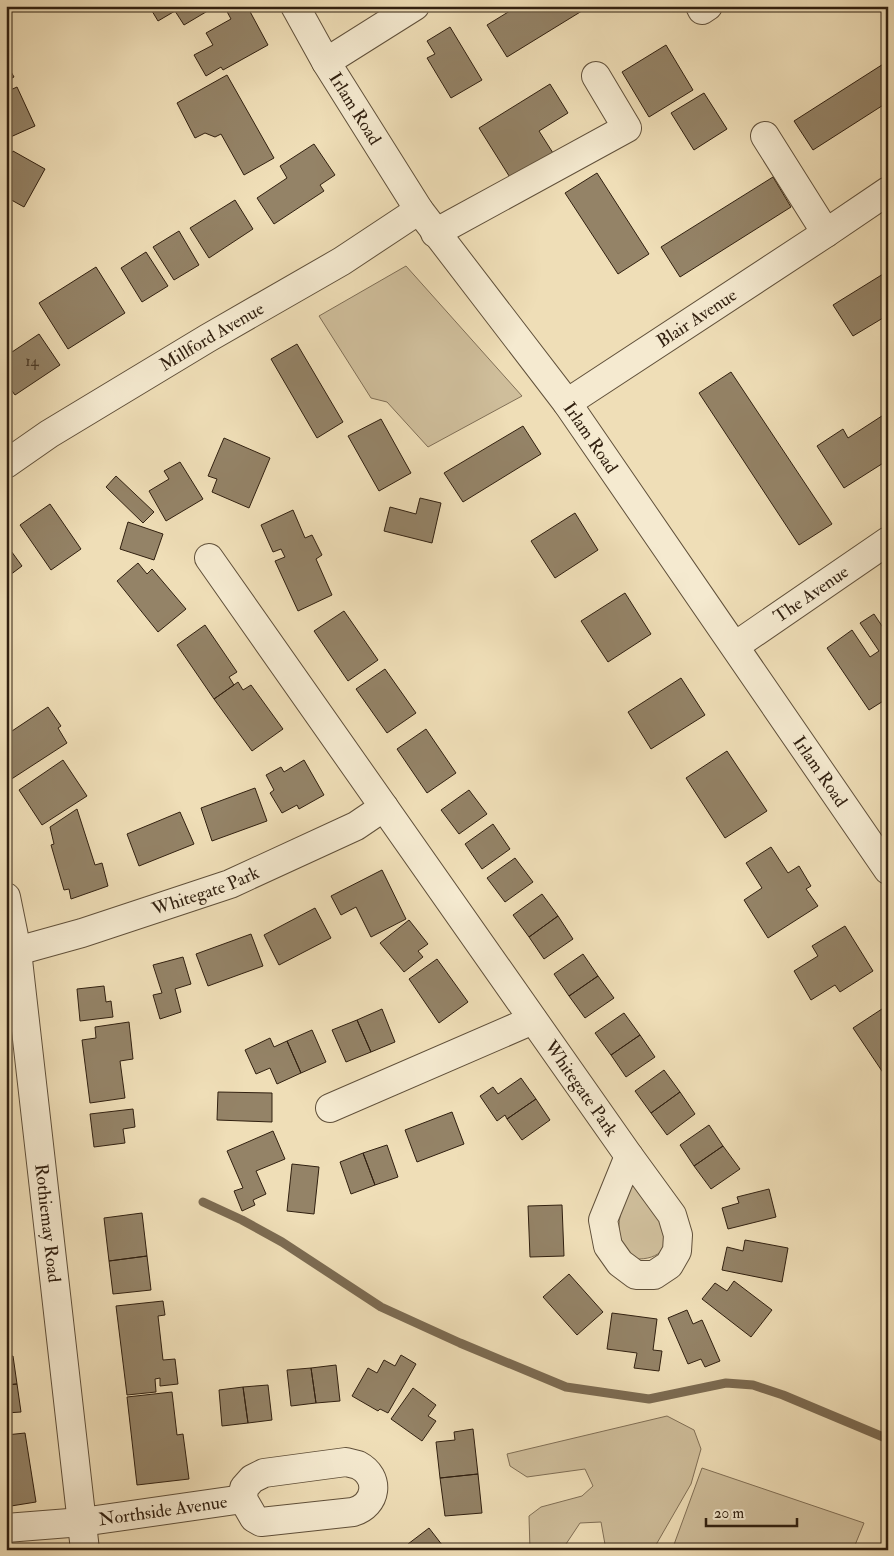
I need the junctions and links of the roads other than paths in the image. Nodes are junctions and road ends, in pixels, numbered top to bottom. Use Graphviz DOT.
graph roads {
  1 [pos="295,6"];
  2 [pos="415,6"];
  3 [pos="700,6"];
  4 [pos="708,6"];
  5 [pos="326,62"];
  6 [pos="596,76"];
  7 [pos="765,136"];
  8 [pos="888,190"];
  9 [pos="419,210"];
  10 [pos="435,232"];
  11 [pos="826,233"];
  12 [pos="566,402"];
  13 [pos="6,464"];
  14 [pos="888,541"];
  15 [pos="209,558"];
  16 [pos="735,646"];
  17 [pos="384,807"];
  18 [pos="888,870"];
  19 [pos="6,897"];
  20 [pos="13,944"];
  21 [pos="533,1020"];
  22 [pos="330,1108"];
  23 [pos="629,1156"];
  24 [pos="243,1499"];
  25 [pos="82,1522"];
  26 [pos="6,1528"];
  27 [pos="85,1550"];
  1 -- 5 [label="street, Irlam Road"];
  2 -- 5 [label="street"];
  3 -- 4 [label="street"];
  5 -- 9 [label="street, Irlam Road"];
  6 -- 10 [label="street"];
  7 -- 11 [label="street"];
  8 -- 11 [label="street, Blair Avenue"];
  9 -- 10 [label="street, Irlam Road"];
  9 -- 13 [label="street, Millford Avenue"];
  10 -- 12 [label="street, Irlam Road"];
  11 -- 12 [label="street, Blair Avenue"];
  12 -- 16 [label="street, Irlam Road"];
  14 -- 16 [label="street, The Avenue"];
  15 -- 17 [label="street, Whitegate Park"];
  16 -- 18 [label="street, Irlam Road"];
  17 -- 20 [label="street, Whitegate Park"];
  17 -- 21 [label="street, Whitegate Park"];
  19 -- 20 [label="street, Rothiemay Road"];
  20 -- 25 [label="street, Rothiemay Road"];
  21 -- 22 [label="street"];
  21 -- 23 [label="street, Whitegate Park"];
  24 -- 25 [label="street, Northside Avenue"];
  25 -- 26 [label="street, Northside Avenue"];
  25 -- 27 [label="street, Rothiemay Road"];
}
